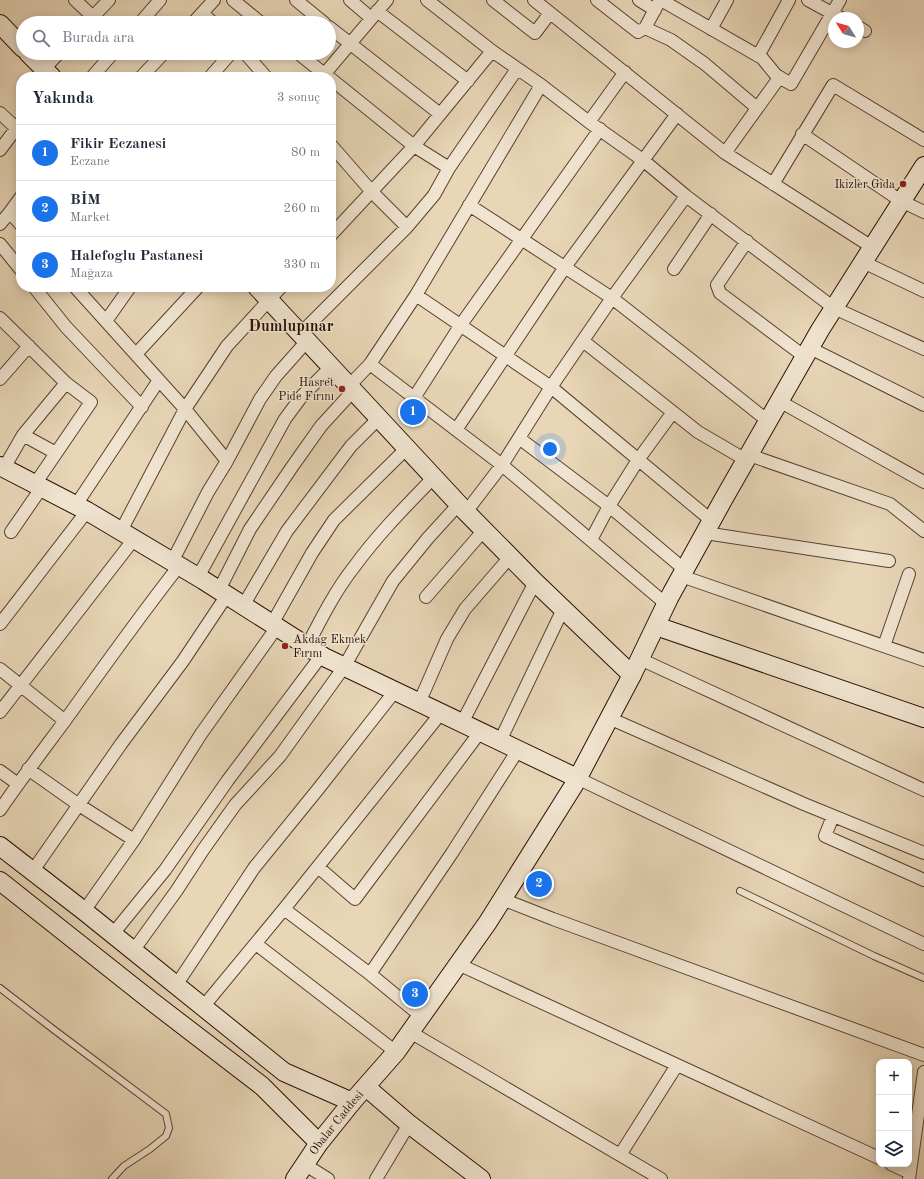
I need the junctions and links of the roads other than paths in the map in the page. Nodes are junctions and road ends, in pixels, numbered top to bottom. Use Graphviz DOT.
graph roads {
  1 [pos="75,0"];
  2 [pos="109,0"];
  3 [pos="160,0"];
  4 [pos="214,0"];
  5 [pos="232,0"];
  6 [pos="296,0"];
  7 [pos="350,0"];
  8 [pos="386,0"];
  9 [pos="427,0"];
  10 [pos="493,0"];
  11 [pos="534,0"];
  12 [pos="597,0"];
  13 [pos="638,0"];
  14 [pos="727,0"];
  15 [pos="789,0"];
  16 [pos="808,0"];
  17 [pos="840,0"];
  18 [pos="658,3"];
  19 [pos="550,12"];
  20 [pos="830,12"];
  21 [pos="838,12"];
  22 [pos="202,13"];
  23 [pos="374,15"];
  24 [pos="87,16"];
  25 [pos="94,16"];
  26 [pos="146,16"];
  27 [pos="199,16"];
  28 [pos="205,16"];
  29 [pos="252,16"];
  30 [pos="315,16"];
  31 [pos="0,24"];
  32 [pos="645,28"];
  33 [pos="712,29"];
  34 [pos="828,29"];
  35 [pos="336,33"];
  36 [pos="16,41"];
  37 [pos="349,43"];
  38 [pos="492,51"];
  39 [pos="758,56"];
  40 [pos="35,60"];
  41 [pos="55,60"];
  42 [pos="107,60"];
  43 [pos="157,60"];
  44 [pos="225,60"];
  45 [pos="251,60"];
  46 [pos="306,60"];
  47 [pos="518,69"];
  48 [pos="47,72"];
  49 [pos="49,72"];
  50 [pos="96,72"];
  51 [pos="146,72"];
  52 [pos="214,72"];
  53 [pos="262,72"];
  54 [pos="320,72"];
  55 [pos="329,72"];
  56 [pos="624,72"];
  57 [pos="779,78"];
  58 [pos="468,81"];
  59 [pos="336,85"];
  60 [pos="541,85"];
  61 [pos="757,108"];
  62 [pos="0,113"];
  63 [pos="440,114"];
  64 [pos="677,114"];
  65 [pos="589,122"];
  66 [pos="16,123"];
  67 [pos="16,129"];
  68 [pos="600,129"];
  69 [pos="802,134"];
  70 [pos="924,140"];
  71 [pos="414,146"];
  72 [pos="0,150"];
  73 [pos="725,153"];
  74 [pos="336,155"];
  75 [pos="644,161"];
  76 [pos="924,166"];
  77 [pos="449,168"];
  78 [pos="773,184"];
  79 [pos="372,192"];
  80 [pos="686,196"];
  81 [pos="901,201"];
  82 [pos="16,203"];
  83 [pos="469,205"];
  84 [pos="10,212"];
  85 [pos="924,212"];
  86 [pos="711,214"];
  87 [pos="16,219"];
  88 [pos="0,224"];
  89 [pos="407,227"];
  90 [pos="336,230"];
  91 [pos="521,239"];
  92 [pos="747,241"];
  93 [pos="0,244"];
  94 [pos="872,247"];
  95 [pos="863,262"];
  96 [pos="16,264"];
  97 [pos="565,267"];
  98 [pos="674,268"];
  99 [pos="924,290"];
  100 [pos="38,292"];
  101 [pos="80,292"];
  102 [pos="126,292"];
  103 [pos="193,292"];
  104 [pos="268,292"];
  105 [pos="270,292"];
  106 [pos="416,296"];
  107 [pos="612,298"];
  108 [pos="834,308"];
  109 [pos="0,318"];
  110 [pos="106,321"];
  111 [pos="460,326"];
  112 [pos="304,337"];
  113 [pos="583,342"];
  114 [pos="30,346"];
  115 [pos="924,349"];
  116 [pos="807,353"];
  117 [pos="136,354"];
  118 [pos="506,356"];
  119 [pos="370,364"];
  120 [pos="331,367"];
  121 [pos="0,379"];
  122 [pos="159,380"];
  123 [pos="66,383"];
  124 [pos="551,387"];
  125 [pos="351,388"];
  126 [pos="414,398"];
  127 [pos="779,401"];
  128 [pos="924,405"];
  129 [pos="142,407"];
  130 [pos="185,409"];
  131 [pos="674,412"];
  132 [pos="379,418"];
  133 [pos="768,421"];
  134 [pos="456,430"];
  135 [pos="23,435"];
  136 [pos="519,438"];
  137 [pos="407,448"];
  138 [pos="56,453"];
  139 [pos="748,457"];
  140 [pos="638,460"];
  141 [pos="227,461"];
  142 [pos="502,465"];
  143 [pos="2,467"];
  144 [pos="434,477"];
  145 [pos="924,482"];
  146 [pos="38,486"];
  147 [pos="609,506"];
  148 [pos="81,508"];
  149 [pos="462,508"];
  150 [pos="708,527"];
  151 [pos="484,530"];
  152 [pos="924,531"];
  153 [pos="11,532"];
  154 [pos="128,535"];
  155 [pos="591,540"];
  156 [pos="510,557"];
  157 [pos="889,561"];
  158 [pos="175,564"];
  159 [pos="683,573"];
  160 [pos="909,574"];
  161 [pos="198,577"];
  162 [pos="535,582"];
  163 [pos="223,593"];
  164 [pos="426,597"];
  165 [pos="666,604"];
  166 [pos="243,606"];
  167 [pos="563,610"];
  168 [pos="0,624"];
  169 [pos="274,626"];
  170 [pos="656,626"];
  171 [pos="884,646"];
  172 [pos="314,651"];
  173 [pos="924,660"];
  174 [pos="344,667"];
  175 [pos="636,667"];
  176 [pos="0,669"];
  177 [pos="20,686"];
  178 [pos="395,691"];
  179 [pos="419,702"];
  180 [pos="0,712"];
  181 [pos="441,713"];
  182 [pos="609,718"];
  183 [pos="924,718"];
  184 [pos="65,721"];
  185 [pos="462,723"];
  186 [pos="480,732"];
  187 [pos="500,741"];
  188 [pos="518,750"];
  189 [pos="28,769"];
  190 [pos="0,771"];
  191 [pos="577,778"];
  192 [pos="18,784"];
  193 [pos="924,790"];
  194 [pos="79,805"];
  195 [pos="0,810"];
  196 [pos="833,816"];
  197 [pos="134,840"];
  198 [pos="0,846"];
  199 [pos="924,853"];
  200 [pos="318,867"];
  201 [pos="32,872"];
  202 [pos="924,880"];
  203 [pos="0,881"];
  204 [pos="740,891"];
  205 [pos="502,899"];
  206 [pos="284,910"];
  207 [pos="84,912"];
  208 [pos="112,935"];
  209 [pos="256,944"];
  210 [pos="924,944"];
  211 [pos="133,951"];
  212 [pos="458,964"];
  213 [pos="370,974"];
  214 [pos="924,978"];
  215 [pos="176,985"];
  216 [pos="0,988"];
  217 [pos="203,1007"];
  218 [pos="421,1016"];
  219 [pos="410,1032"];
  220 [pos="396,1052"];
  221 [pos="924,1055"];
  222 [pos="677,1065"];
  223 [pos="924,1072"];
  224 [pos="366,1086"];
  225 [pos="922,1101"];
  226 [pos="352,1102"];
  227 [pos="408,1124"];
  228 [pos="319,1143"];
  229 [pos="919,1148"];
  230 [pos="620,1155"];
  231 [pos="876,1157"];
  232 [pos="304,1164"];
  233 [pos="896,1167"];
  234 [pos="910,1176"];
  235 [pos="474,1177"];
  236 [pos="112,1179"];
  237 [pos="295,1179"];
  238 [pos="328,1179"];
  239 [pos="376,1179"];
  240 [pos="661,1179"];
  1 -- 24 [label="street"];
  2 -- 25 [label="street"];
  3 -- 26 [label="street"];
  4 -- 22 [label="street"];
  5 -- 29 [label="street"];
  6 -- 30 [label="street"];
  7 -- 23 [label="street"];
  8 -- 23 [label="street"];
  9 -- 38 [label="street"];
  10 -- 19 [label="street"];
  11 -- 19 [label="street"];
  12 -- 32 [label="street"];
  13 -- 18 [label="street"];
  14 -- 33 [label="street"];
  15 -- 39 [label="street"];
  16 -- 20 [label="street"];
  17 -- 21 [label="street"];
  18 -- 32 [label="street"];
  18 -- 33 [label="street"];
  19 -- 56 [label="street"];
  22 -- 27 [label="street"];
  22 -- 28 [label="street"];
  23 -- 37 [label="street"];
  23 -- 58 [label="street"];
  31 -- 36 [label="main road"];
  32 -- 61 [label="street"];
  33 -- 39 [label="street"];
  34 -- 57 [label="street"];
  35 -- 37 [label="street"];
  37 -- 55 [label="street"];
  37 -- 63 [label="street"];
  38 -- 47 [label="street"];
  38 -- 58 [label="street"];
  39 -- 57 [label="street"];
  40 -- 48 [label="main road"];
  41 -- 49 [label="street"];
  42 -- 50 [label="street"];
  43 -- 51 [label="street"];
  44 -- 52 [label="street"];
  45 -- 53 [label="street"];
  46 -- 54 [label="street"];
  47 -- 60 [label="street"];
  47 -- 77 [label="street"];
  56 -- 64 [label="street"];
  56 -- 65 [label="street"];
  57 -- 61 [label="street"];
  58 -- 63 [label="street"];
  59 -- 71 [label="street"];
  60 -- 65 [label="street"];
  60 -- 83 [label="street"];
  61 -- 73 [label="street"];
  62 -- 66 [label="street"];
  63 -- 71 [label="street"];
  64 -- 73 [label="street"];
  64 -- 75 [label="street"];
  65 -- 68 [label="street"];
  67 -- 72 [label="street"];
  68 -- 75 [label="street"];
  68 -- 91 [label="street"];
  69 -- 70 [label="street"];
  69 -- 78 [label="street"];
  69 -- 81 [label="street"];
  71 -- 77 [label="street"];
  71 -- 79 [label="street"];
  73 -- 78 [label="street"];
  74 -- 79 [label="street"];
  75 -- 80 [label="street"];
  75 -- 97 [label="street"];
  76 -- 81 [label="main road, Obalar Caddesi"];
  77 -- 89 [label="street"];
  78 -- 94 [label="street"];
  79 -- 89 [label="street"];
  79 -- 90 [label="street"];
  80 -- 86 [label="street"];
  80 -- 107 [label="street"];
  81 -- 85 [label="street"];
  81 -- 94 [label="main road, Obalar Caddesi"];
  82 -- 84 [label="street"];
  83 -- 91 [label="street"];
  83 -- 106 [label="street"];
  84 -- 87 [label="street"];
  84 -- 88 [label="street"];
  86 -- 92 [label="street"];
  86 -- 98 [label="street"];
  89 -- 112 [label="street"];
  91 -- 97 [label="street"];
  91 -- 111 [label="street"];
  92 -- 108 [label="street"];
  92 -- 116 [label="street"];
  93 -- 96 [label="street"];
  94 -- 95 [label="main road, Obalar Caddesi"];
  95 -- 99 [label="street"];
  95 -- 108 [label="main road, Obalar Caddesi"];
  97 -- 107 [label="street"];
  97 -- 118 [label="street"];
  100 -- 129 [label="street"];
  101 -- 110 [label="street"];
  102 -- 110 [label="street"];
  103 -- 117 [label="street"];
  104 -- 130 [label="street"];
  105 -- 112 [label="main road"];
  106 -- 111 [label="street"];
  106 -- 119 [label="street"];
  107 -- 113 [label="street"];
  107 -- 133 [label="street"];
  108 -- 115 [label="street"];
  108 -- 116 [label="main road, Obalar Caddesi"];
  109 -- 114 [label="street"];
  110 -- 117 [label="street"];
  111 -- 118 [label="street"];
  111 -- 126 [label="street"];
  112 -- 120 [label="main road"];
  112 -- 141 [label="street"];
  113 -- 124 [label="street"];
  113 -- 131 [label="street"];
  114 -- 121 [label="street"];
  114 -- 123 [label="street"];
  116 -- 127 [label="main road, Obalar Caddesi"];
  116 -- 128 [label="street"];
  117 -- 122 [label="street"];
  118 -- 124 [label="street"];
  118 -- 134 [label="street"];
  119 -- 125 [label="street"];
  119 -- 126 [label="street"];
  120 -- 125 [label="main road"];
  120 -- 161 [label="street"];
  122 -- 129 [label="street"];
  122 -- 130 [label="street"];
  123 -- 135 [label="street"];
  123 -- 138 [label="street"];
  124 -- 136 [label="street"];
  124 -- 140 [label="street"];
  125 -- 132 [label="main road"];
  125 -- 163 [label="street"];
  126 -- 134 [label="street"];
  127 -- 133 [label="main road, Obalar Caddesi"];
  127 -- 145 [label="street"];
  129 -- 148 [label="street"];
  130 -- 141 [label="street"];
  130 -- 154 [label="street"];
  131 -- 139 [label="street"];
  131 -- 140 [label="street"];
  132 -- 137 [label="main road"];
  132 -- 166 [label="street"];
  133 -- 139 [label="main road, Obalar Caddesi"];
  134 -- 142 [label="street"];
  135 -- 138 [label="street"];
  135 -- 143 [label="street"];
  136 -- 142 [label="street"];
  136 -- 147 [label="street"];
  137 -- 144 [label="main road"];
  137 -- 169 [label="street"];
  138 -- 146 [label="street"];
  139 -- 150 [label="main road, Obalar Caddesi"];
  139 -- 152 [label="street"];
  140 -- 147 [label="street"];
  140 -- 150 [label="street"];
  141 -- 158 [label="street"];
  142 -- 149 [label="street"];
  142 -- 155 [label="street"];
  143 -- 146 [label="main road"];
  144 -- 149 [label="main road"];
  144 -- 172 [label="street"];
  146 -- 148 [label="main road"];
  146 -- 153 [label="street"];
  147 -- 155 [label="street"];
  147 -- 159 [label="street"];
  148 -- 154 [label="main road"];
  148 -- 168 [label="street"];
  149 -- 151 [label="main road"];
  149 -- 174 [label="street"];
  150 -- 157 [label="street"];
  150 -- 159 [label="main road, Obalar Caddesi"];
  151 -- 156 [label="main road"];
  151 -- 164 [label="street"];
  154 -- 158 [label="main road"];
  154 -- 177 [label="street"];
  155 -- 165 [label="street"];
  156 -- 162 [label="main road"];
  156 -- 179 [label="street"];
  158 -- 161 [label="main road"];
  158 -- 184 [label="street"];
  159 -- 165 [label="main road, Obalar Caddesi"];
  159 -- 171 [label="street"];
  160 -- 171 [label="street"];
  161 -- 163 [label="main road"];
  162 -- 167 [label="main road"];
  162 -- 185 [label="street"];
  163 -- 166 [label="main road"];
  163 -- 194 [label="street"];
  165 -- 170 [label="main road, Obalar Caddesi"];
  166 -- 169 [label="main road"];
  167 -- 175 [label="main road"];
  167 -- 187 [label="street"];
  169 -- 172 [label="main road"];
  169 -- 197 [label="street"];
  170 -- 175 [label="main road, Obalar Caddesi"];
  170 -- 183 [label="main road"];
  171 -- 173 [label="street"];
  172 -- 174 [label="main road"];
  172 -- 208 [label="street"];
  174 -- 178 [label="main road"];
  174 -- 211 [label="street"];
  175 -- 182 [label="main road, Obalar Caddesi"];
  175 -- 193 [label="street"];
  176 -- 177 [label="street"];
  177 -- 180 [label="street"];
  177 -- 184 [label="street"];
  178 -- 179 [label="main road"];
  178 -- 215 [label="street"];
  179 -- 181 [label="main road"];
  181 -- 185 [label="main road"];
  181 -- 200 [label="street"];
  182 -- 191 [label="main road, Obalar Caddesi"];
  182 -- 196 [label="street"];
  184 -- 189 [label="street"];
  185 -- 186 [label="main road"];
  186 -- 187 [label="main road"];
  186 -- 200 [label="street"];
  187 -- 188 [label="main road"];
  188 -- 191 [label="main road"];
  188 -- 213 [label="street"];
  189 -- 192 [label="street"];
  189 -- 194 [label="street"];
  190 -- 192 [label="street"];
  191 -- 205 [label="main road, Obalar Caddesi"];
  191 -- 210 [label="street"];
  192 -- 195 [label="street"];
  194 -- 197 [label="street"];
  194 -- 201 [label="street"];
  196 -- 199 [label="street"];
  196 -- 202 [label="street"];
  197 -- 207 [label="street"];
  198 -- 201 [label="main road"];
  200 -- 206 [label="street"];
  201 -- 207 [label="main road"];
  203 -- 228 [label="main road"];
  204 -- 214 [label="lane"];
  205 -- 212 [label="main road, Obalar Caddesi"];
  205 -- 221 [label="street"];
  206 -- 209 [label="street"];
  206 -- 213 [label="street"];
  207 -- 208 [label="main road"];
  208 -- 211 [label="main road"];
  209 -- 217 [label="street"];
  209 -- 220 [label="street"];
  211 -- 215 [label="main road"];
  212 -- 218 [label="main road, Obalar Caddesi"];
  212 -- 222 [label="street"];
  213 -- 218 [label="street"];
  215 -- 217 [label="main road"];
  216 -- 236 [label="lane"];
  217 -- 226 [label="main road"];
  218 -- 219 [label="main road, Obalar Caddesi"];
  219 -- 220 [label="main road, Obalar Caddesi"];
  219 -- 230 [label="street"];
  220 -- 224 [label="main road, Obalar Caddesi"];
  222 -- 230 [label="street"];
  222 -- 231 [label="street"];
  223 -- 225 [label="street"];
  224 -- 226 [label="main road, Obalar Caddesi"];
  224 -- 227 [label="main road"];
  225 -- 229 [label="street"];
  226 -- 228 [label="main road, Obalar Caddesi"];
  227 -- 235 [label="main road"];
  227 -- 239 [label="street"];
  228 -- 232 [label="main road, Obalar Caddesi"];
  229 -- 234 [label="street"];
  230 -- 240 [label="street"];
  232 -- 237 [label="main road, Obalar Caddesi"];
  232 -- 238 [label="street"];
  233 -- 234 [label="street"];
}
